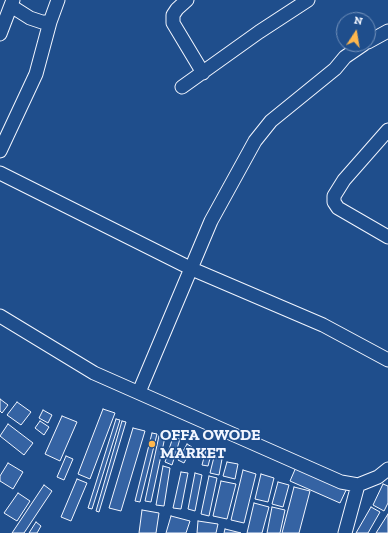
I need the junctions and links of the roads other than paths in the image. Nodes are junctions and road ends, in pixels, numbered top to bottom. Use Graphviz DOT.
graph roads {
  1 [pos="58,0"];
  2 [pos="187,0"];
  3 [pos="308,0"];
  4 [pos="8,8"];
  5 [pos="50,22"];
  6 [pos="388,31"];
  7 [pos="0,34"];
  8 [pos="376,38"];
  9 [pos="351,52"];
  10 [pos="203,73"];
  11 [pos="182,88"];
  12 [pos="388,130"];
  13 [pos="0,151"];
  14 [pos="0,173"];
  15 [pos="388,237"];
  16 [pos="192,269"];
  17 [pos="0,316"];
  18 [pos="387,358"];
  19 [pos="139,392"];
  20 [pos="388,469"];
  21 [pos="358,485"];
  22 [pos="345,533"];
  1 -- 5 [label="street"];
  2 -- 10 [label="street"];
  3 -- 10 [label="street"];
  4 -- 5 [label="street"];
  4 -- 7 [label="street"];
  5 -- 13 [label="street"];
  6 -- 8 [label="street"];
  9 -- 16 [label="street"];
  10 -- 11 [label="street"];
  12 -- 15 [label="street"];
  14 -- 16 [label="street"];
  16 -- 18 [label="street"];
  16 -- 19 [label="street"];
  17 -- 19 [label="street"];
  19 -- 21 [label="street"];
  20 -- 21 [label="street"];
  21 -- 22 [label="street"];
}
